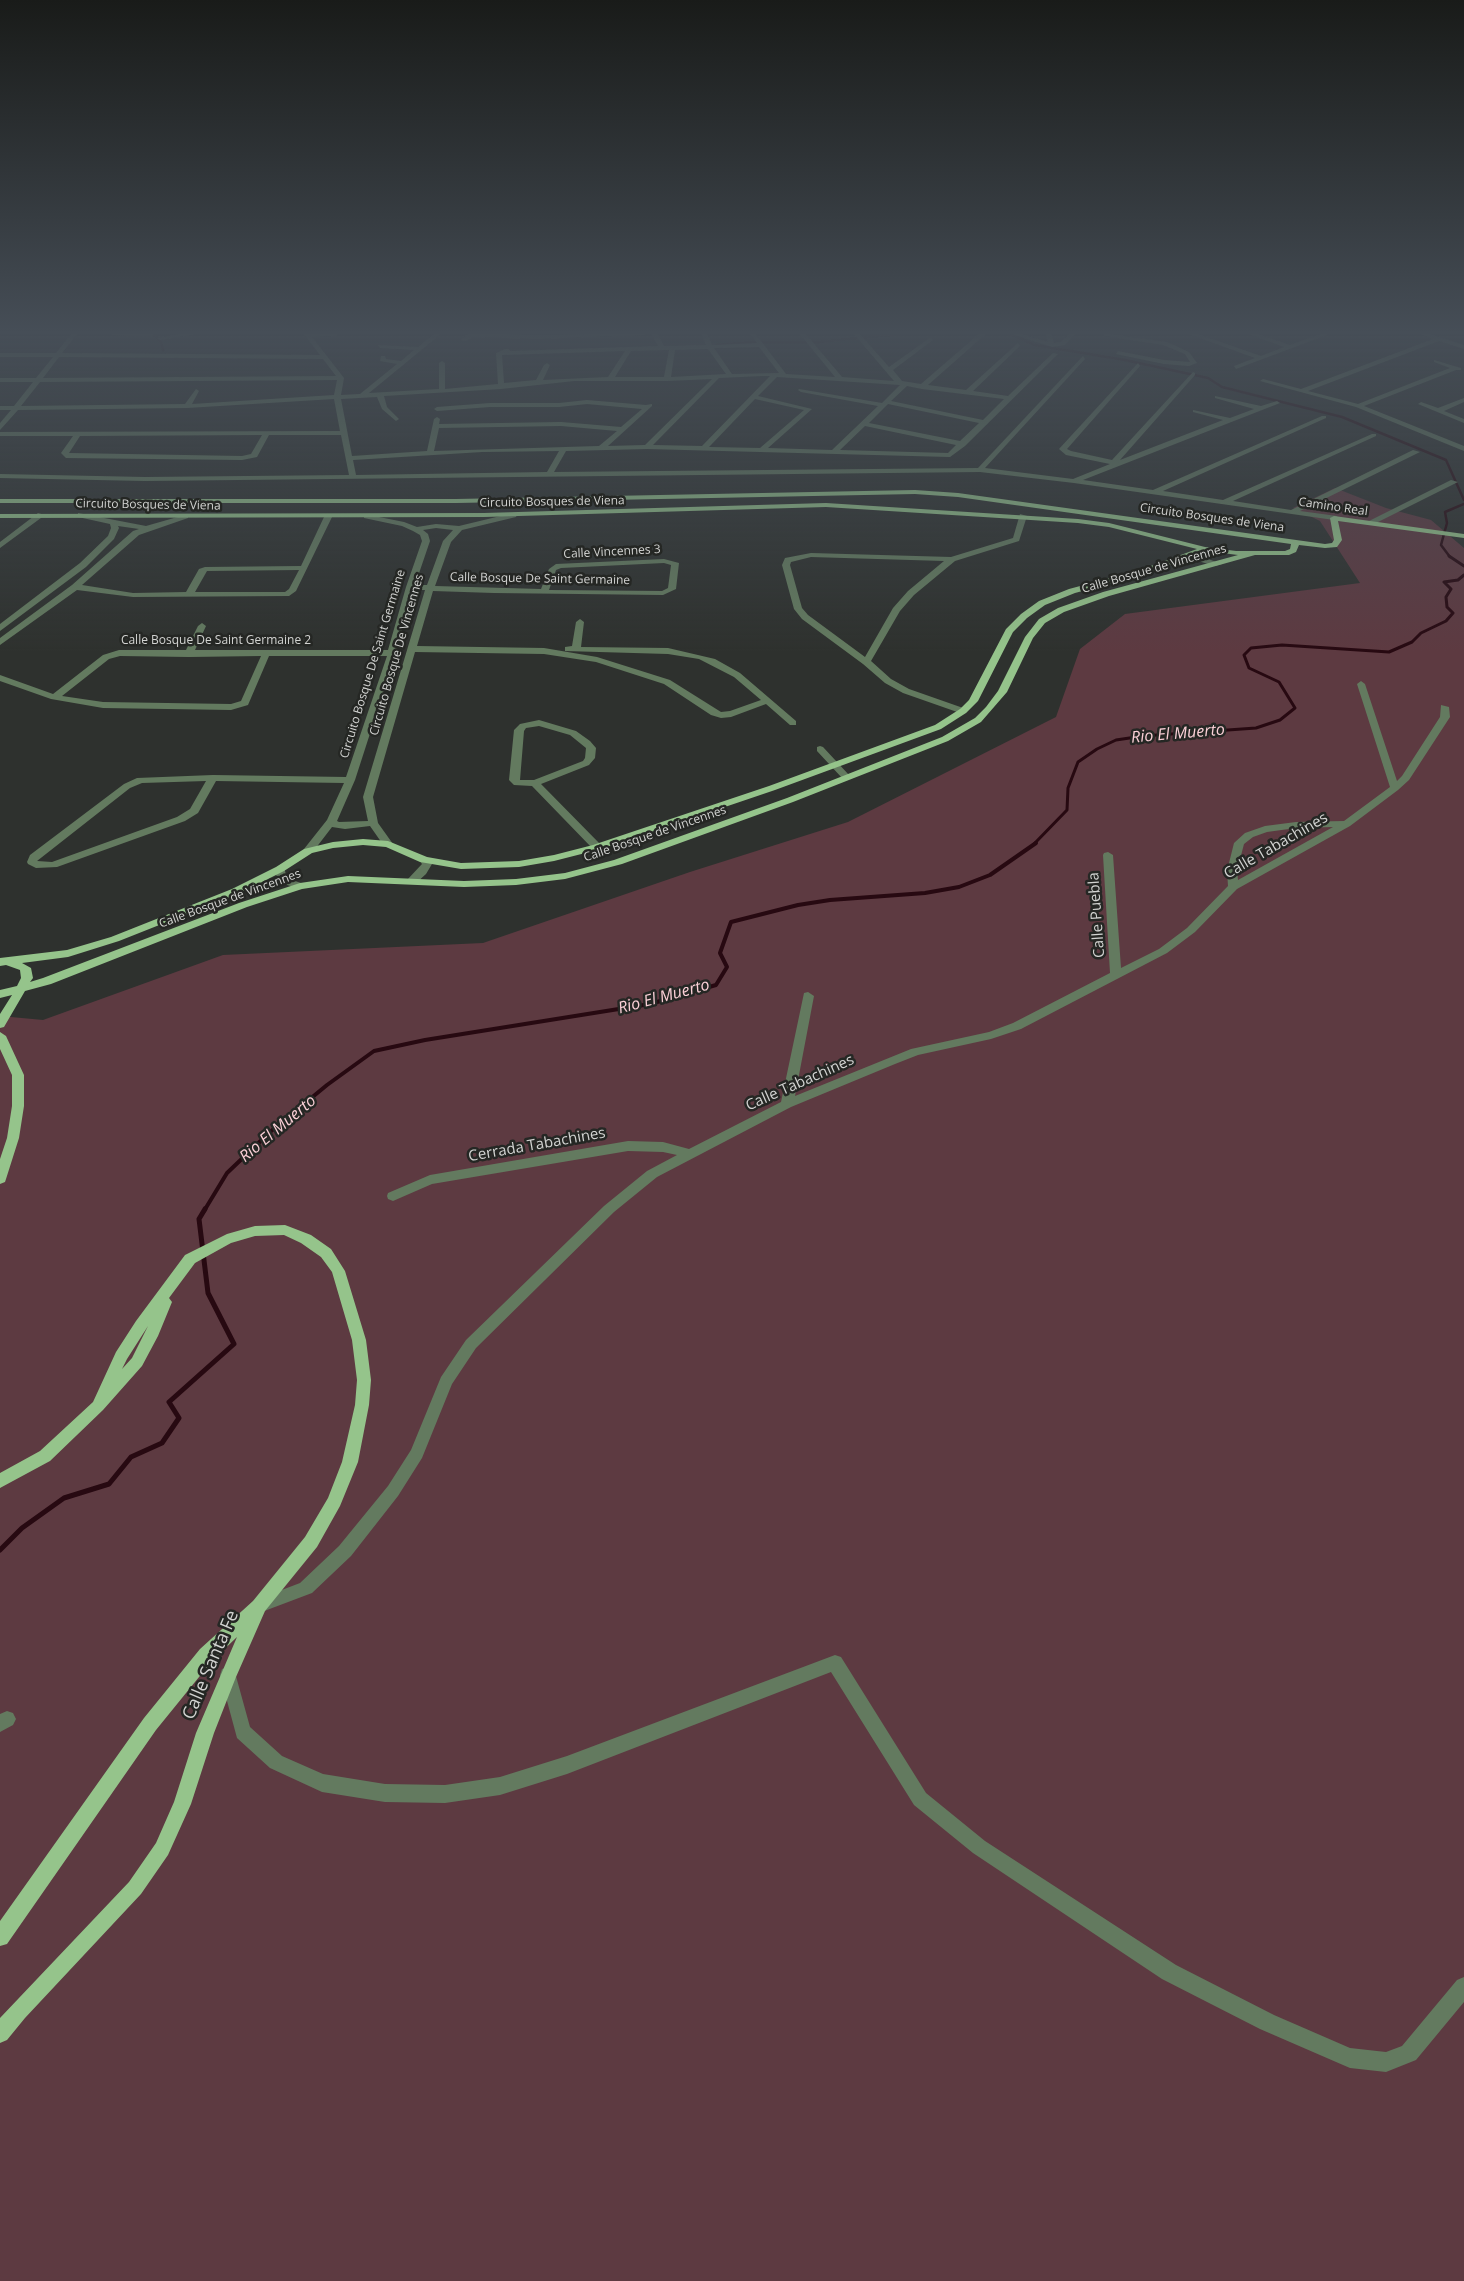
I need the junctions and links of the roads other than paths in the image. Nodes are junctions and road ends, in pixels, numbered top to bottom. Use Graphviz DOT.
graph roads {
  1 [pos="74,439"];
  2 [pos="262,439"];
  3 [pos="345,439"];
  4 [pos="434,439"];
  5 [pos="610,439"];
  6 [pos="656,439"];
  7 [pos="712,439"];
  8 [pos="774,439"];
  9 [pos="847,439"];
  10 [pos="940,439"];
  11 [pos="967,439"];
  12 [pos="1008,439"];
  13 [pos="1072,439"];
  14 [pos="1137,439"];
  15 [pos="1179,439"];
  16 [pos="1273,439"];
  17 [pos="1364,439"];
  18 [pos="1440,439"];
  19 [pos="1464,440"];
  20 [pos="962,444"];
  21 [pos="1454,445"];
  22 [pos="564,448"];
  23 [pos="601,448"];
  24 [pos="647,448"];
  25 [pos="704,448"];
  26 [pos="763,449"];
  27 [pos="1464,449"];
  28 [pos="835,451"];
  29 [pos="1416,452"];
  30 [pos="430,453"];
  31 [pos="350,458"];
  32 [pos="1117,463"];
  33 [pos="980,470"];
  34 [pos="549,475"];
  35 [pos="0,476"];
  36 [pos="353,476"];
  37 [pos="1074,481"];
  38 [pos="1454,482"];
  39 [pos="1155,492"];
  40 [pos="658,496"];
  41 [pos="598,498"];
  42 [pos="83,500"];
  43 [pos="0,501"];
  44 [pos="1225,502"];
  45 [pos="651,511"];
  46 [pos="1292,512"];
  47 [pos="602,513"];
  48 [pos="69,515"];
  49 [pos="82,515"];
  50 [pos="513,515"];
  51 [pos="0,516"];
  52 [pos="20,516"];
  53 [pos="41,516"];
  54 [pos="185,516"];
  55 [pos="367,516"];
  56 [pos="1023,516"];
  57 [pos="1119,516"];
  58 [pos="328,517"];
  59 [pos="1334,518"];
  60 [pos="1148,520"];
  61 [pos="113,523"];
  62 [pos="1369,523"];
  63 [pos="1109,525"];
  64 [pos="145,528"];
  65 [pos="459,528"];
  66 [pos="416,529"];
  67 [pos="18,531"];
  68 [pos="1138,533"];
  69 [pos="1464,536"];
  70 [pos="1296,542"];
  71 [pos="0,546"];
  72 [pos="1205,549"];
  73 [pos="1252,554"];
  74 [pos="1191,556"];
  75 [pos="952,559"];
  76 [pos="1218,564"];
  77 [pos="304,568"];
  78 [pos="75,587"];
  79 [pos="410,587"];
  80 [pos="430,589"];
  81 [pos="544,592"];
  82 [pos="669,592"];
  83 [pos="189,595"];
  84 [pos="580,622"];
  85 [pos="202,626"];
  86 [pos="0,628"];
  87 [pos="0,642"];
  88 [pos="413,649"];
  89 [pos="576,649"];
  90 [pos="544,650"];
  91 [pos="266,653"];
  92 [pos="392,653"];
  93 [pos="189,654"];
  94 [pos="866,662"];
  95 [pos="0,678"];
  96 [pos="1360,684"];
  97 [pos="54,697"];
  98 [pos="767,701"];
  99 [pos="1444,707"];
  100 [pos="962,711"];
  101 [pos="793,723"];
  102 [pos="820,749"];
  103 [pos="834,766"];
  104 [pos="846,777"];
  105 [pos="213,778"];
  106 [pos="350,780"];
  107 [pos="535,783"];
  108 [pos="1395,788"];
  109 [pos="332,821"];
  110 [pos="373,823"];
  111 [pos="1346,824"];
  112 [pos="388,844"];
  113 [pos="597,847"];
  114 [pos="308,851"];
  115 [pos="1108,855"];
  116 [pos="424,860"];
  117 [pos="280,869"];
  118 [pos="411,882"];
  119 [pos="300,886"];
  120 [pos="1233,887"];
  121 [pos="0,962"];
  122 [pos="1116,974"];
  123 [pos="21,988"];
  124 [pos="0,994"];
  125 [pos="808,996"];
  126 [pos="0,1024"];
  127 [pos="0,1036"];
  128 [pos="787,1104"];
  129 [pos="689,1154"];
  130 [pos="0,1178"];
  131 [pos="393,1196"];
  132 [pos="0,1481"];
  133 [pos="259,1606"];
  134 [pos="228,1675"];
  135 [pos="0,1937"];
  136 [pos="1464,1987"];
  137 [pos="0,2033"];
  1 -- 2 [label="street"];
  3 -- 31 [label="street"];
  4 -- 30 [label="street"];
  5 -- 23 [label="street"];
  6 -- 24 [label="street"];
  7 -- 25 [label="street"];
  8 -- 26 [label="street"];
  9 -- 28 [label="street"];
  10 -- 20 [label="street"];
  11 -- 20 [label="street"];
  12 -- 33 [label="street"];
  13 -- 32 [label="street"];
  14 -- 32 [label="street"];
  15 -- 32 [label="street"];
  16 -- 39 [label="street"];
  17 -- 44 [label="street"];
  18 -- 21 [label="street"];
  19 -- 21 [label="street"];
  20 -- 28 [label="street"];
  21 -- 27 [label="street"];
  22 -- 23 [label="street"];
  22 -- 30 [label="street"];
  22 -- 34 [label="street"];
  23 -- 24 [label="street"];
  24 -- 25 [label="street"];
  25 -- 26 [label="street"];
  26 -- 28 [label="street"];
  29 -- 46 [label="street"];
  30 -- 31 [label="street"];
  31 -- 36 [label="street"];
  32 -- 37 [label="street"];
  33 -- 34 [label="street, Camino Real"];
  33 -- 37 [label="street, Camino Real"];
  34 -- 36 [label="street, Camino Real"];
  35 -- 36 [label="street, Camino Real"];
  37 -- 39 [label="street, Camino Real"];
  38 -- 62 [label="street"];
  39 -- 44 [label="street, Camino Real"];
  40 -- 41 [label="main road, Circuito Bosques de Viena"];
  40 -- 45 [label="main road"];
  40 -- 57 [label="main road, Circuito Bosques de Viena"];
  41 -- 42 [label="main road, Circuito Bosques de Viena"];
  41 -- 47 [label="main road"];
  42 -- 43 [label="main road, Circuito Bosques de Viena"];
  42 -- 48 [label="main road"];
  44 -- 46 [label="street, Camino Real"];
  45 -- 47 [label="main road, Circuito Bosques de Viena"];
  45 -- 56 [label="main road, Circuito Bosques de Viena"];
  46 -- 59 [label="street, Camino Real"];
  47 -- 50 [label="main road, Circuito Bosques de Viena"];
  48 -- 49 [label="main road, Circuito Bosques de Viena"];
  48 -- 53 [label="main road, Circuito Bosques de Viena"];
  49 -- 54 [label="main road, Circuito Bosques de Viena"];
  49 -- 61 [label="street"];
  50 -- 55 [label="main road, Circuito Bosques de Viena"];
  50 -- 65 [label="street"];
  51 -- 52 [label="main road, Circuito Bosques de Viena"];
  52 -- 53 [label="main road, Circuito Bosques de Viena"];
  52 -- 67 [label="street"];
  53 -- 67 [label="street"];
  54 -- 58 [label="main road, Circuito Bosques de Viena"];
  54 -- 64 [label="street"];
  55 -- 58 [label="main road, Circuito Bosques de Viena"];
  55 -- 66 [label="street"];
  56 -- 63 [label="main road, Circuito Bosques de Viena"];
  56 -- 75 [label="street"];
  57 -- 60 [label="main road, Circuito Bosques de Viena"];
  57 -- 63 [label="main road"];
  58 -- 77 [label="street"];
  59 -- 62 [label="main road, Camino Real"];
  59 -- 70 [label="main road"];
  60 -- 68 [label="main road"];
  60 -- 70 [label="main road, Circuito Bosques de Viena"];
  61 -- 64 [label="street"];
  61 -- 86 [label="street"];
  62 -- 69 [label="main road, Camino Real"];
  63 -- 68 [label="main road, Circuito Bosques de Viena"];
  64 -- 78 [label="street"];
  65 -- 66 [label="street"];
  65 -- 80 [label="street, Circuito Bosque De Vincennes"];
  66 -- 79 [label="street, Circuito Bosque De Saint Germaine"];
  67 -- 71 [label="street"];
  68 -- 72 [label="main road, Circuito Bosques de Viena"];
  70 -- 73 [label="main road, Circuito Bosques de Viena"];
  72 -- 73 [label="main road, Circuito Bosques de Viena"];
  72 -- 74 [label="main road, Calle Bosque de Vincennes"];
  73 -- 76 [label="main road, Calle Bosque de Vincennes"];
  74 -- 76 [label="street"];
  74 -- 100 [label="main road, Calle Bosque de Vincennes"];
  75 -- 94 [label="street"];
  75 -- 94 [label="street"];
  76 -- 104 [label="main road, Calle Bosque de Vincennes"];
  77 -- 83 [label="street"];
  77 -- 83 [label="street"];
  78 -- 83 [label="street"];
  78 -- 87 [label="street"];
  79 -- 80 [label="street, Calle Bosque De Saint Germaine"];
  79 -- 92 [label="street, Circuito Bosque De Saint Germaine"];
  80 -- 81 [label="street, Calle Bosque De Saint Germaine"];
  80 -- 88 [label="street, Circuito Bosque De Vincennes"];
  81 -- 82 [label="street, Calle Bosque De Saint Germaine"];
  81 -- 82 [label="street, Calle Vincennes 3"];
  84 -- 89 [label="street"];
  85 -- 93 [label="street"];
  88 -- 90 [label="street"];
  88 -- 110 [label="street, Circuito Bosque De Vincennes"];
  89 -- 90 [label="street"];
  89 -- 98 [label="street"];
  90 -- 98 [label="street"];
  91 -- 92 [label="street, Calle Bosque De Saint Germaine 2"];
  91 -- 93 [label="street, Calle Bosque De Saint Germaine 2"];
  91 -- 97 [label="street"];
  92 -- 106 [label="street, Circuito Bosque De Saint Germaine"];
  93 -- 97 [label="street, Calle Bosque De Saint Germaine 2"];
  94 -- 100 [label="street"];
  95 -- 97 [label="street"];
  96 -- 108 [label="street"];
  98 -- 101 [label="street"];
  99 -- 108 [label="street, Calle Tabachines"];
  100 -- 103 [label="main road, Calle Bosque de Vincennes"];
  102 -- 103 [label="street"];
  103 -- 104 [label="street"];
  103 -- 113 [label="main road, Calle Bosque de Vincennes"];
  104 -- 118 [label="main road, Calle Bosque de Vincennes"];
  105 -- 105 [label="street"];
  105 -- 106 [label="street"];
  106 -- 109 [label="street, Circuito Bosque De Saint Germaine"];
  107 -- 107 [label="street"];
  107 -- 113 [label="street"];
  108 -- 111 [label="street, Calle Tabachines"];
  109 -- 110 [label="street"];
  109 -- 114 [label="street, Circuito Bosque De Saint Germaine"];
  110 -- 112 [label="street, Circuito Bosque De Vincennes"];
  111 -- 120 [label="street, Calle Tabachines"];
  111 -- 120 [label="street"];
  112 -- 114 [label="main road, Calle Bosque de Vincennes"];
  112 -- 116 [label="main road, Calle Bosque de Vincennes"];
  113 -- 116 [label="main road, Calle Bosque de Vincennes"];
  114 -- 117 [label="main road, Calle Bosque de Vincennes"];
  115 -- 122 [label="street, Calle Puebla"];
  116 -- 118 [label="street"];
  117 -- 119 [label="street"];
  117 -- 121 [label="main road, Calle Bosque de Vincennes"];
  118 -- 119 [label="main road, Calle Bosque de Vincennes"];
  119 -- 123 [label="main road, Calle Bosque de Vincennes"];
  120 -- 122 [label="street, Calle Tabachines"];
  121 -- 123 [label="main road"];
  122 -- 128 [label="street, Calle Tabachines"];
  123 -- 124 [label="main road, Calle Bosque de Vincennes"];
  123 -- 126 [label="main road"];
  125 -- 128 [label="street"];
  127 -- 130 [label="main road"];
  128 -- 129 [label="street, Calle Tabachines"];
  129 -- 131 [label="street, Cerrada Tabachines"];
  129 -- 133 [label="street, Calle Tabachines"];
  132 -- 133 [label="main road"];
  133 -- 134 [label="main road, Calle Santa Fe"];
  133 -- 135 [label="main road, Calle Santa Fe"];
  134 -- 136 [label="street"];
  134 -- 137 [label="main road, Calle Santa Fe"];
}
